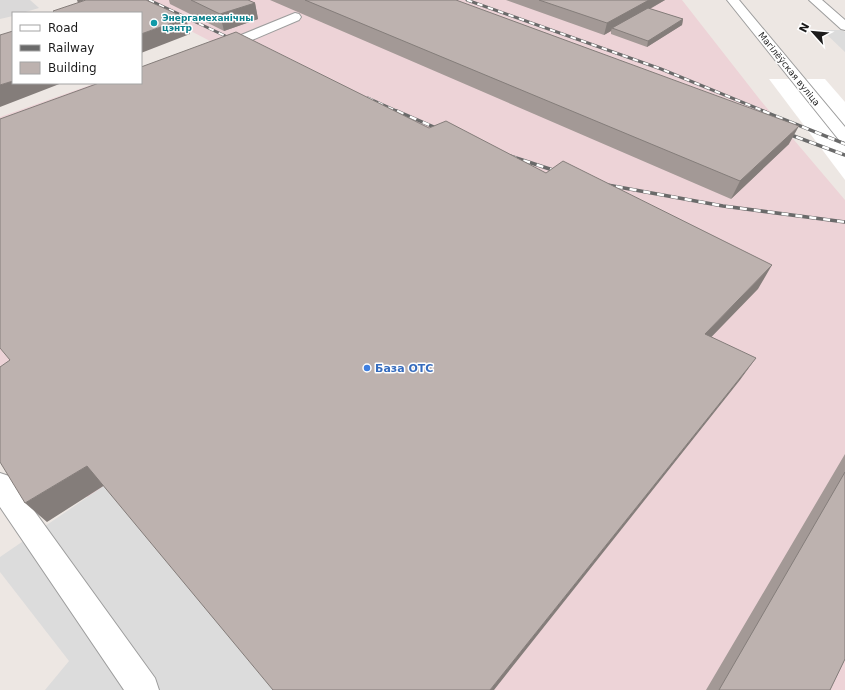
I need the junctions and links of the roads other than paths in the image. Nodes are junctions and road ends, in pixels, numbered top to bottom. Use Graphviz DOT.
graph roads {
  1 [pos="733,0"];
  2 [pos="815,0"];
  3 [pos="295,17"];
  4 [pos="845,26"];
  5 [pos="210,53"];
  6 [pos="845,137"];
  7 [pos="0,485"];
  8 [pos="143,690"];
  1 -- 6 [label="street, Магілёўская вуліца"];
  2 -- 4 [label="street"];
  3 -- 5 [label="street"];
  7 -- 8 [label="street"];
}
